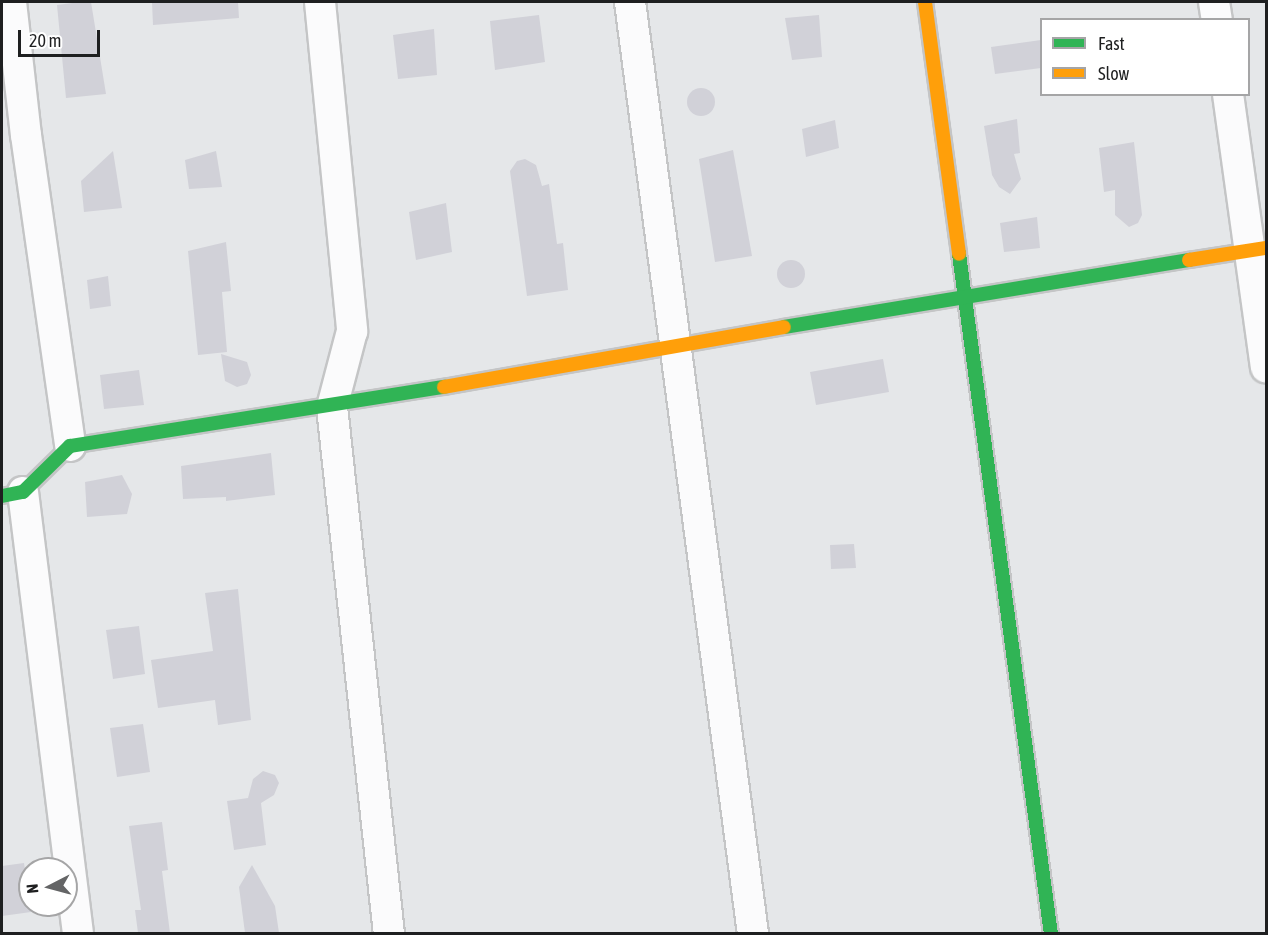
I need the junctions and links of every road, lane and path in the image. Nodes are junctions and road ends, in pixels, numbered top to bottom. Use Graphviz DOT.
graph roads {
  1 [pos="11,2"];
  2 [pos="320,2"];
  3 [pos="630,2"];
  4 [pos="925,2"];
  5 [pos="1214,2"];
  6 [pos="1217,18"];
  7 [pos="1228,96"];
  8 [pos="1258,249"];
  9 [pos="963,295"];
  10 [pos="673,346"];
  11 [pos="1266,367"];
  12 [pos="332,407"];
  13 [pos="70,446"];
  14 [pos="12,494"];
  15 [pos="78,933"];
  16 [pos="389,933"];
  17 [pos="753,933"];
  18 [pos="1051,933"];
  1 -- 13 [label="street"];
  2 -- 12 [label="street"];
  3 -- 10 [label="street"];
  4 -- 9 [label="street"];
  5 -- 6 [label="street"];
  7 -- 8 [label="street"];
  8 -- 9 [label="street"];
  8 -- 11 [label="street"];
  9 -- 10 [label="street"];
  9 -- 18 [label="street"];
  10 -- 12 [label="street"];
  10 -- 17 [label="street"];
  12 -- 13 [label="street"];
  12 -- 16 [label="street"];
  13 -- 14 [label="street"];
  14 -- 15 [label="street"];
}
